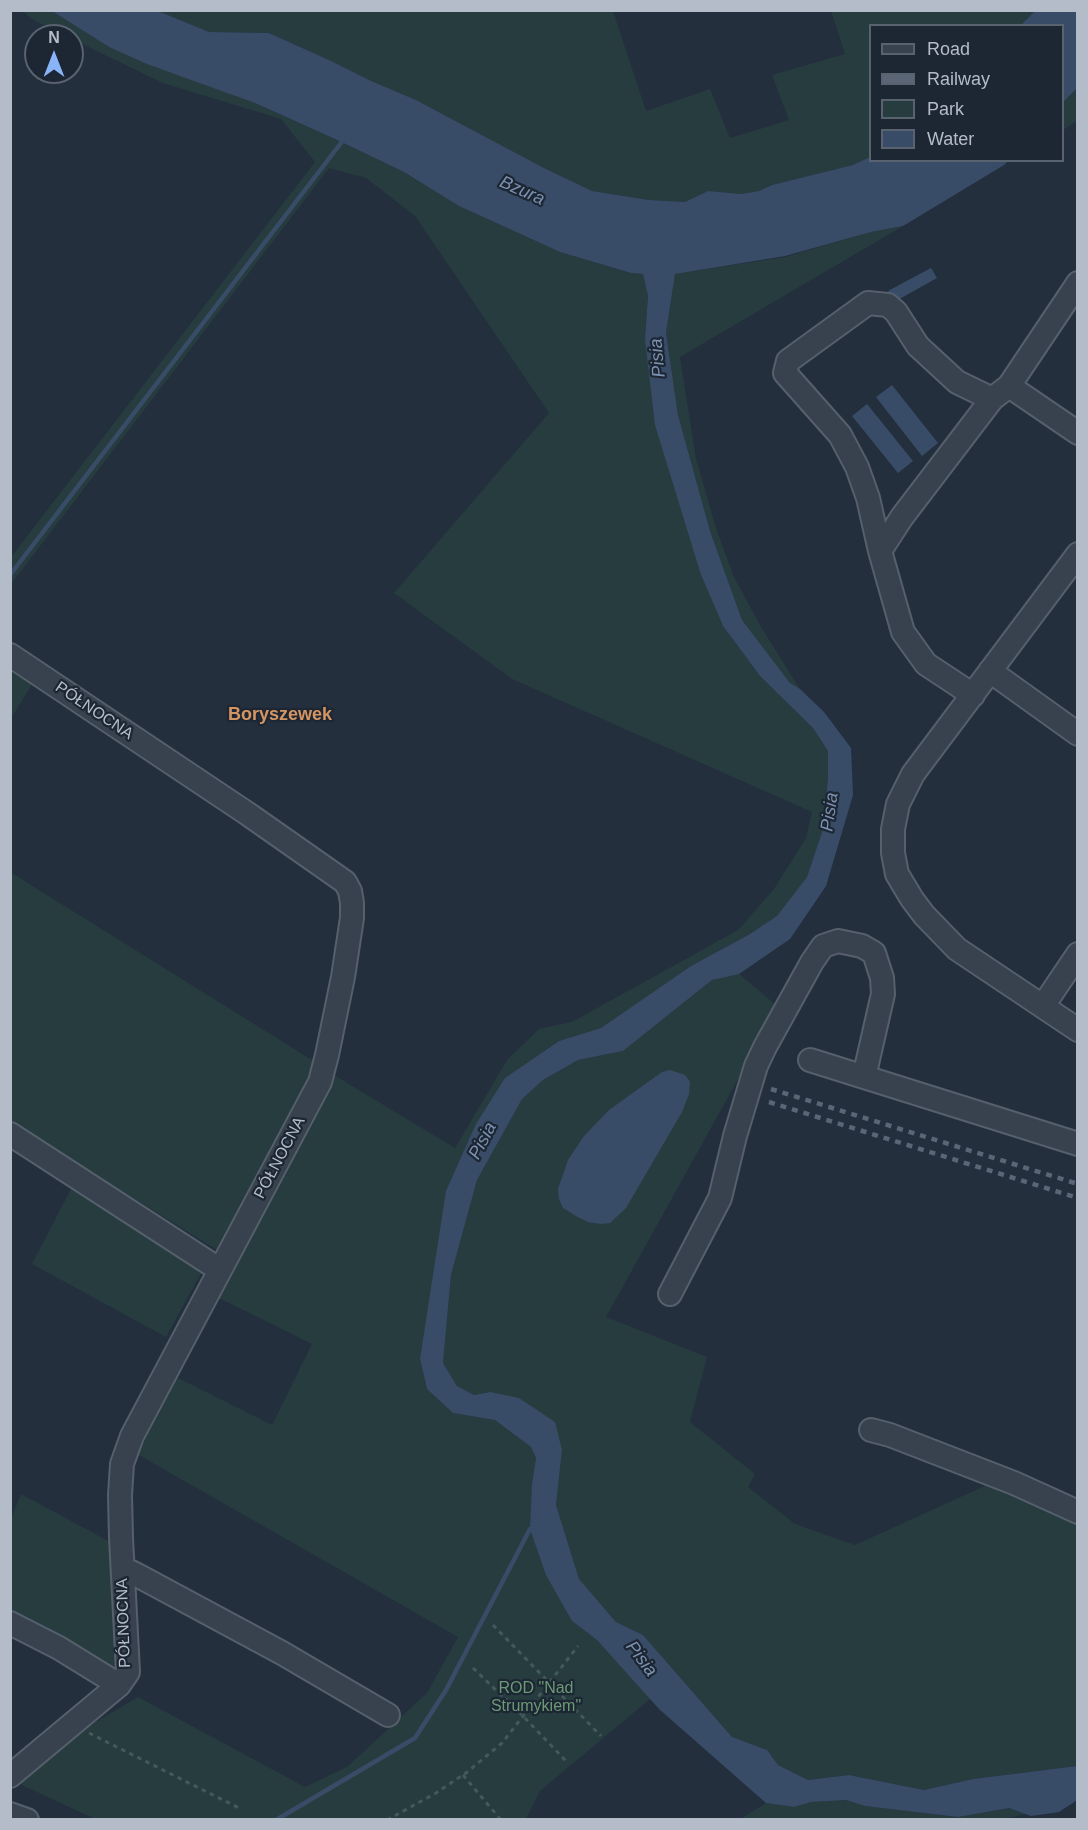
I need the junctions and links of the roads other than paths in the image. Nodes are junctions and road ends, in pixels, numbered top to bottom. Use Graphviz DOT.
graph roads {
  1 [pos="1077,283"];
  2 [pos="1001,392"];
  3 [pos="1077,433"];
  4 [pos="880,551"];
  5 [pos="1074,565"];
  6 [pos="10,655"];
  7 [pos="990,671"];
  8 [pos="973,695"];
  9 [pos="1077,734"];
  10 [pos="1077,954"];
  11 [pos="1043,1006"];
  12 [pos="1077,1030"];
  13 [pos="810,1060"];
  14 [pos="864,1077"];
  15 [pos="10,1134"];
  16 [pos="1077,1144"];
  17 [pos="220,1270"];
  18 [pos="670,1294"];
  19 [pos="871,1430"];
  20 [pos="1077,1512"];
  21 [pos="123,1572"];
  22 [pos="10,1623"];
  23 [pos="119,1685"];
  24 [pos="388,1715"];
  25 [pos="10,1776"];
  26 [pos="10,1814"];
  27 [pos="27,1820"];
  1 -- 2 [label="street"];
  2 -- 3 [label="street"];
  2 -- 4 [label="street"];
  2 -- 4 [label="street"];
  4 -- 8 [label="street"];
  5 -- 7 [label="street"];
  6 -- 17 [label="street, PÓŁNOCNA"];
  7 -- 8 [label="street"];
  7 -- 9 [label="street"];
  8 -- 11 [label="street"];
  10 -- 11 [label="street"];
  11 -- 12 [label="street"];
  13 -- 14 [label="street"];
  14 -- 16 [label="street"];
  14 -- 18 [label="street"];
  15 -- 17 [label="street"];
  17 -- 21 [label="street, PÓŁNOCNA"];
  19 -- 20 [label="street"];
  21 -- 23 [label="street, PÓŁNOCNA"];
  21 -- 24 [label="street"];
  22 -- 23 [label="street, PÓŁNOCNA"];
  23 -- 25 [label="street"];
  26 -- 27 [label="street"];
}
